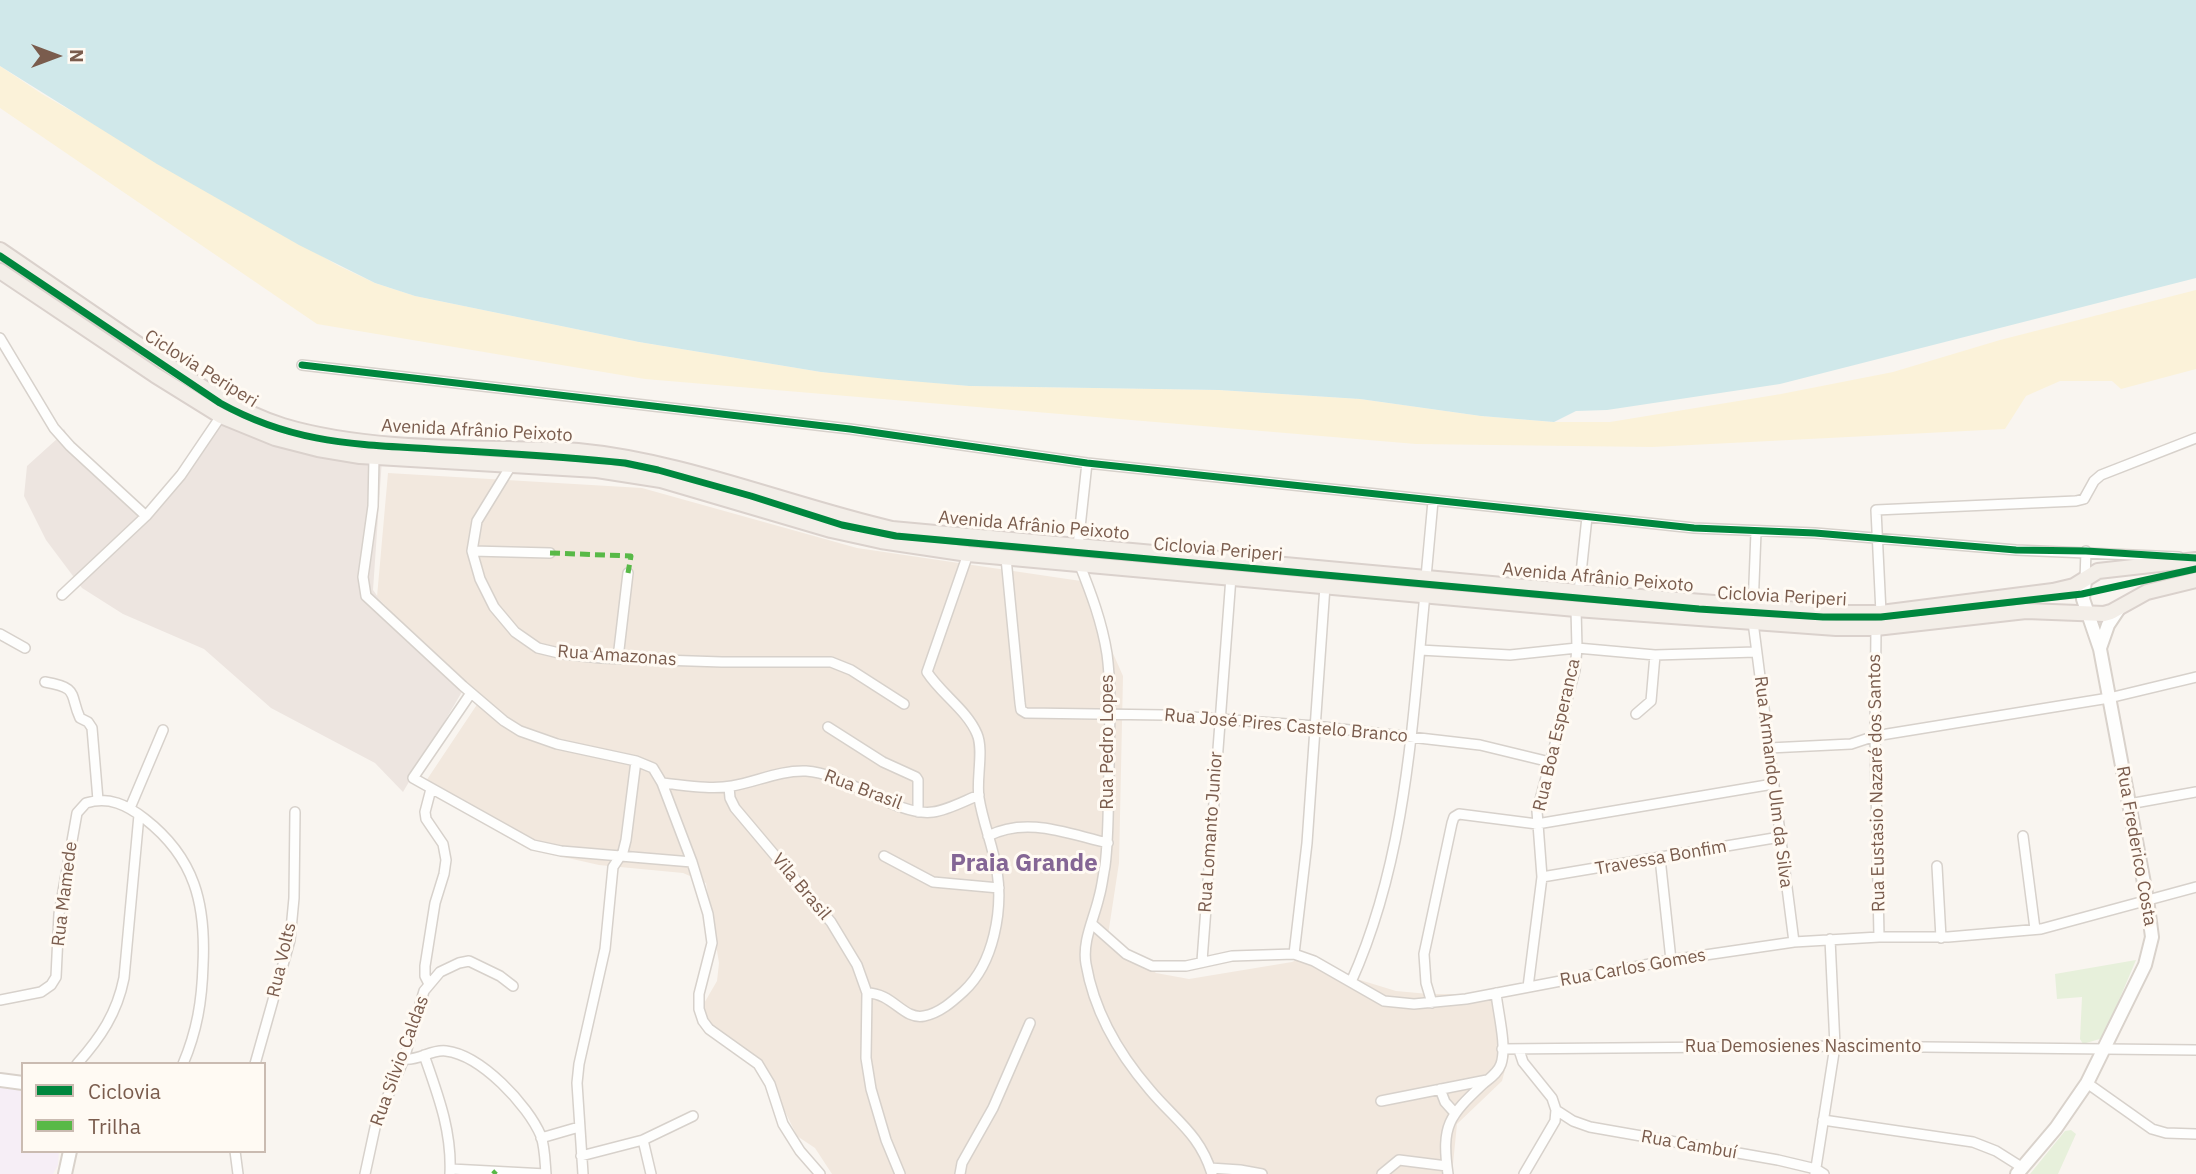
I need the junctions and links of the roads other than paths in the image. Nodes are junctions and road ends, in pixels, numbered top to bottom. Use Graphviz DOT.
graph roads {
  1 [pos="0,250"];
  2 [pos="0,271"];
  3 [pos="0,338"];
  4 [pos="302,365"];
  5 [pos="221,416"];
  6 [pos="2196,438"];
  7 [pos="374,457"];
  8 [pos="1087,463"];
  9 [pos="512,464"];
  10 [pos="1433,501"];
  11 [pos="146,516"];
  12 [pos="1587,517"];
  13 [pos="1756,532"];
  14 [pos="1876,538"];
  15 [pos="1078,545"];
  16 [pos="472,551"];
  17 [pos="2086,551"];
  18 [pos="550,553"];
  19 [pos="968,554"];
  20 [pos="1006,558"];
  21 [pos="2196,559"];
  22 [pos="1079,563"];
  23 [pos="628,573"];
  24 [pos="1231,577"];
  25 [pos="1426,577"];
  26 [pos="2085,580"];
  27 [pos="2196,580"];
  28 [pos="1325,586"];
  29 [pos="1579,592"];
  30 [pos="1425,594"];
  31 [pos="62,595"];
  32 [pos="2120,607"];
  33 [pos="1576,609"];
  34 [pos="1881,613"];
  35 [pos="1753,615"];
  36 [pos="2089,615"];
  37 [pos="1876,628"];
  38 [pos="0,634"];
  39 [pos="25,648"];
  40 [pos="1577,648"];
  41 [pos="2100,649"];
  42 [pos="1420,650"];
  43 [pos="1756,652"];
  44 [pos="1655,655"];
  45 [pos="618,658"];
  46 [pos="2196,677"];
  47 [pos="45,682"];
  48 [pos="471,693"];
  49 [pos="2109,698"];
  50 [pos="904,704"];
  51 [pos="1109,713"];
  52 [pos="1636,714"];
  53 [pos="1219,719"];
  54 [pos="1315,726"];
  55 [pos="828,727"];
  56 [pos="163,730"];
  57 [pos="1411,736"];
  58 [pos="1875,736"];
  59 [pos="1769,748"];
  60 [pos="636,761"];
  61 [pos="1550,762"];
  62 [pos="662,783"];
  63 [pos="1773,785"];
  64 [pos="729,787"];
  65 [pos="431,789"];
  66 [pos="2196,792"];
  67 [pos="979,795"];
  68 [pos="96,800"];
  69 [pos="2129,804"];
  70 [pos="130,808"];
  71 [pos="295,812"];
  72 [pos="918,812"];
  73 [pos="139,814"];
  74 [pos="1537,824"];
  75 [pos="988,836"];
  76 [pos="2023,836"];
  77 [pos="1780,837"];
  78 [pos="1108,842"];
  79 [pos="619,856"];
  80 [pos="884,856"];
  81 [pos="1660,859"];
  82 [pos="692,862"];
  83 [pos="1937,866"];
  84 [pos="1542,877"];
  85 [pos="2196,887"];
  86 [pos="999,888"];
  87 [pos="2147,899"];
  88 [pos="1092,924"];
  89 [pos="2035,929"];
  90 [pos="1879,937"];
  91 [pos="1941,938"];
  92 [pos="1830,939"];
  93 [pos="1794,942"];
  94 [pos="1294,954"];
  95 [pos="1671,960"];
  96 [pos="1202,961"];
  97 [pos="1352,982"];
  98 [pos="429,984"];
  99 [pos="513,986"];
  100 [pos="1528,986"];
  101 [pos="867,993"];
  102 [pos="1496,993"];
  103 [pos="0,1000"];
  104 [pos="1432,1003"];
  105 [pos="1030,1023"];
  106 [pos="1835,1046"];
  107 [pos="1502,1049"];
  108 [pos="2104,1049"];
  109 [pos="1519,1050"];
  110 [pos="2196,1050"];
  111 [pos="424,1055"];
  112 [pos="404,1059"];
  113 [pos="79,1062"];
  114 [pos="184,1062"];
  115 [pos="256,1062"];
  116 [pos="0,1080"];
  117 [pos="1489,1080"];
  118 [pos="21,1083"];
  119 [pos="2087,1083"];
  120 [pos="1440,1089"];
  121 [pos="1381,1101"];
  122 [pos="1556,1110"];
  123 [pos="1454,1112"];
  124 [pos="693,1116"];
  125 [pos="1824,1120"];
  126 [pos="579,1127"];
  127 [pos="2196,1134"];
  128 [pos="541,1138"];
  129 [pos="643,1140"];
  130 [pos="69,1153"];
  131 [pos="235,1153"];
  132 [pos="580,1156"];
  133 [pos="1448,1170"];
  134 [pos="451,1171"];
  135 [pos="1211,1171"];
  136 [pos="2020,1171"];
  137 [pos="1529,1172"];
  138 [pos="1818,1172"];
  139 [pos="65,1174"];
  140 [pos="238,1174"];
  141 [pos="365,1174"];
  142 [pos="546,1174"];
  143 [pos="583,1174"];
  144 [pos="651,1174"];
  145 [pos="820,1174"];
  146 [pos="900,1174"];
  147 [pos="960,1174"];
  148 [pos="1262,1174"];
  149 [pos="1382,1174"];
  1 -- 15 [label="main road, Avenida Afrânio Peixoto"];
  2 -- 5 [label="main road, Avenida Afrânio Peixoto"];
  3 -- 11 [label="street"];
  4 -- 8 [label="street"];
  5 -- 7 [label="main road, Avenida Afrânio Peixoto"];
  5 -- 11 [label="street"];
  6 -- 14 [label="street"];
  7 -- 9 [label="main road, Avenida Afrânio Peixoto"];
  7 -- 48 [label="street"];
  8 -- 10 [label="street"];
  8 -- 15 [label="street"];
  9 -- 16 [label="street, Rua Amazonas"];
  9 -- 19 [label="main road, Avenida Afrânio Peixoto"];
  10 -- 12 [label="street"];
  10 -- 25 [label="street"];
  11 -- 31 [label="street"];
  12 -- 13 [label="street"];
  12 -- 29 [label="street"];
  13 -- 14 [label="street"];
  13 -- 35 [label="street, Rua Armando Ulm da Silva"];
  14 -- 17 [label="street"];
  14 -- 34 [label="street"];
  15 -- 25 [label="main road, Avenida Afrânio Peixoto"];
  16 -- 18 [label="street"];
  16 -- 45 [label="street, Rua Amazonas"];
  17 -- 21 [label="street"];
  17 -- 26 [label="street"];
  19 -- 20 [label="main road, Avenida Afrânio Peixoto"];
  19 -- 67 [label="street"];
  20 -- 22 [label="main road, Avenida Afrânio Peixoto"];
  20 -- 51 [label="street, Rua José Pires Castelo Branco"];
  21 -- 26 [label="main road, Avenida Afrânio Peixoto"];
  22 -- 24 [label="main road, Avenida Afrânio Peixoto"];
  22 -- 51 [label="street, Rua Pedro Lopes"];
  23 -- 45 [label="street"];
  24 -- 28 [label="main road, Avenida Afrânio Peixoto"];
  24 -- 53 [label="street, Rua Lomanto Junior"];
  25 -- 29 [label="main road, Avenida Afrânio Peixoto"];
  26 -- 34 [label="main road, Avenida Afrânio Peixoto"];
  26 -- 36 [label="main road"];
  27 -- 32 [label="main road, Avenida Afrânio Peixoto"];
  28 -- 30 [label="main road, Avenida Afrânio Peixoto"];
  28 -- 54 [label="street"];
  29 -- 35 [label="main road, Avenida Afrânio Peixoto"];
  30 -- 33 [label="main road, Avenida Afrânio Peixoto"];
  30 -- 42 [label="street"];
  32 -- 36 [label="main road, Avenida Afrânio Peixoto"];
  32 -- 41 [label="main road"];
  33 -- 35 [label="main road, Avenida Afrânio Peixoto"];
  33 -- 40 [label="street, Rua Boa Esperanca"];
  34 -- 35 [label="main road, Avenida Afrânio Peixoto"];
  35 -- 37 [label="main road, Avenida Afrânio Peixoto"];
  35 -- 43 [label="street, Rua Armando Ulm da Silva"];
  36 -- 37 [label="main road, Avenida Afrânio Peixoto"];
  36 -- 41 [label="main road, Rua Frederico Costa"];
  37 -- 58 [label="street, Rua Eustasio Nazaré dos Santos"];
  38 -- 39 [label="street"];
  40 -- 42 [label="street"];
  40 -- 44 [label="street"];
  40 -- 61 [label="street, Rua Boa Esperanca"];
  41 -- 49 [label="main road, Rua Frederico Costa"];
  42 -- 57 [label="street"];
  43 -- 44 [label="street"];
  43 -- 59 [label="street, Rua Armando Ulm da Silva"];
  44 -- 52 [label="street"];
  45 -- 50 [label="street, Rua Amazonas"];
  46 -- 49 [label="street"];
  47 -- 68 [label="street"];
  48 -- 60 [label="street"];
  48 -- 65 [label="street"];
  49 -- 58 [label="street"];
  49 -- 69 [label="main road, Rua Frederico Costa"];
  51 -- 53 [label="street, Rua José Pires Castelo Branco"];
  51 -- 78 [label="street, Rua Pedro Lopes"];
  53 -- 54 [label="street, Rua José Pires Castelo Branco"];
  53 -- 96 [label="street, Rua Lomanto Junior"];
  54 -- 57 [label="street, Rua José Pires Castelo Branco"];
  54 -- 94 [label="street"];
  55 -- 72 [label="street"];
  56 -- 70 [label="street"];
  57 -- 61 [label="street, Rua José Pires Castelo Branco"];
  57 -- 97 [label="street"];
  58 -- 59 [label="street"];
  58 -- 90 [label="street, Rua Eustasio Nazaré dos Santos"];
  59 -- 63 [label="street, Rua Armando Ulm da Silva"];
  60 -- 62 [label="street"];
  60 -- 79 [label="street"];
  61 -- 74 [label="street, Rua Boa Esperanca"];
  62 -- 64 [label="street, Rua Brasil"];
  62 -- 82 [label="street"];
  63 -- 74 [label="street"];
  63 -- 77 [label="street, Rua Armando Ulm da Silva"];
  64 -- 72 [label="street, Rua Brasil"];
  64 -- 101 [label="street, Vila Brasil"];
  65 -- 79 [label="street"];
  65 -- 98 [label="street, Rua Sílvio Caldas"];
  66 -- 69 [label="street"];
  67 -- 72 [label="street, Rua Brasil"];
  67 -- 75 [label="street"];
  68 -- 70 [label="street"];
  68 -- 103 [label="street, Rua Mamede"];
  69 -- 87 [label="main road, Rua Frederico Costa"];
  70 -- 73 [label="street"];
  71 -- 115 [label="street, Rua Volts"];
  73 -- 113 [label="street"];
  73 -- 114 [label="street"];
  74 -- 84 [label="street, Rua Boa Esperanca"];
  74 -- 104 [label="street"];
  75 -- 78 [label="street"];
  75 -- 86 [label="street"];
  76 -- 89 [label="street"];
  77 -- 81 [label="street, Travessa Bonfim"];
  77 -- 93 [label="street, Rua Armando Ulm da Silva"];
  78 -- 88 [label="street, Rua Pedro Lopes"];
  79 -- 82 [label="street"];
  79 -- 126 [label="street"];
  80 -- 86 [label="street"];
  81 -- 84 [label="street, Travessa Bonfim"];
  81 -- 95 [label="street"];
  82 -- 145 [label="street"];
  83 -- 91 [label="street"];
  84 -- 100 [label="street, Rua Boa Esperanca"];
  85 -- 87 [label="street, Rua Carlos Gomes"];
  86 -- 101 [label="street"];
  87 -- 89 [label="street, Rua Carlos Gomes"];
  87 -- 108 [label="main road, Rua Frederico Costa"];
  88 -- 96 [label="street, Rua Carlos Gomes"];
  88 -- 135 [label="street, Rua Pedro Lopes"];
  89 -- 91 [label="street, Rua Carlos Gomes"];
  90 -- 91 [label="street, Rua Carlos Gomes"];
  90 -- 92 [label="street, Rua Carlos Gomes"];
  92 -- 93 [label="street, Rua Carlos Gomes"];
  92 -- 106 [label="street"];
  93 -- 95 [label="street, Rua Carlos Gomes"];
  94 -- 96 [label="street, Rua Carlos Gomes"];
  94 -- 97 [label="street, Rua Carlos Gomes"];
  95 -- 100 [label="street, Rua Carlos Gomes"];
  97 -- 104 [label="street, Rua Carlos Gomes"];
  98 -- 99 [label="street"];
  98 -- 112 [label="street, Rua Sílvio Caldas"];
  100 -- 102 [label="street, Rua Carlos Gomes"];
  101 -- 146 [label="street"];
  102 -- 104 [label="street, Rua Carlos Gomes"];
  102 -- 107 [label="street"];
  105 -- 147 [label="street"];
  106 -- 108 [label="street, Rua Demosienes Nascimento"];
  106 -- 109 [label="street, Rua Demosienes Nascimento"];
  106 -- 125 [label="street"];
  107 -- 109 [label="street, Rua Demosienes Nascimento"];
  107 -- 117 [label="street"];
  108 -- 110 [label="street, Rua Demosienes Nascimento"];
  108 -- 119 [label="main road, Rua Frederico Costa"];
  109 -- 122 [label="street"];
  111 -- 112 [label="street"];
  111 -- 128 [label="street"];
  111 -- 134 [label="street"];
  112 -- 141 [label="street, Rua Sílvio Caldas"];
  116 -- 118 [label="main road"];
  117 -- 120 [label="street"];
  117 -- 123 [label="street"];
  119 -- 127 [label="street"];
  119 -- 136 [label="main road, Rua Frederico Costa"];
  120 -- 121 [label="street"];
  120 -- 123 [label="street"];
  122 -- 137 [label="street"];
  122 -- 138 [label="street, Rua Cambuí"];
  123 -- 133 [label="street"];
  124 -- 129 [label="street"];
  125 -- 136 [label="street"];
  125 -- 138 [label="street"];
  126 -- 128 [label="street"];
  126 -- 132 [label="street"];
  128 -- 142 [label="street"];
  129 -- 132 [label="street"];
  129 -- 144 [label="street"];
  130 -- 139 [label="main road"];
  131 -- 140 [label="street"];
  132 -- 143 [label="street"];
  133 -- 149 [label="street"];
  134 -- 142 [label="street"];
  135 -- 148 [label="street"];
}
